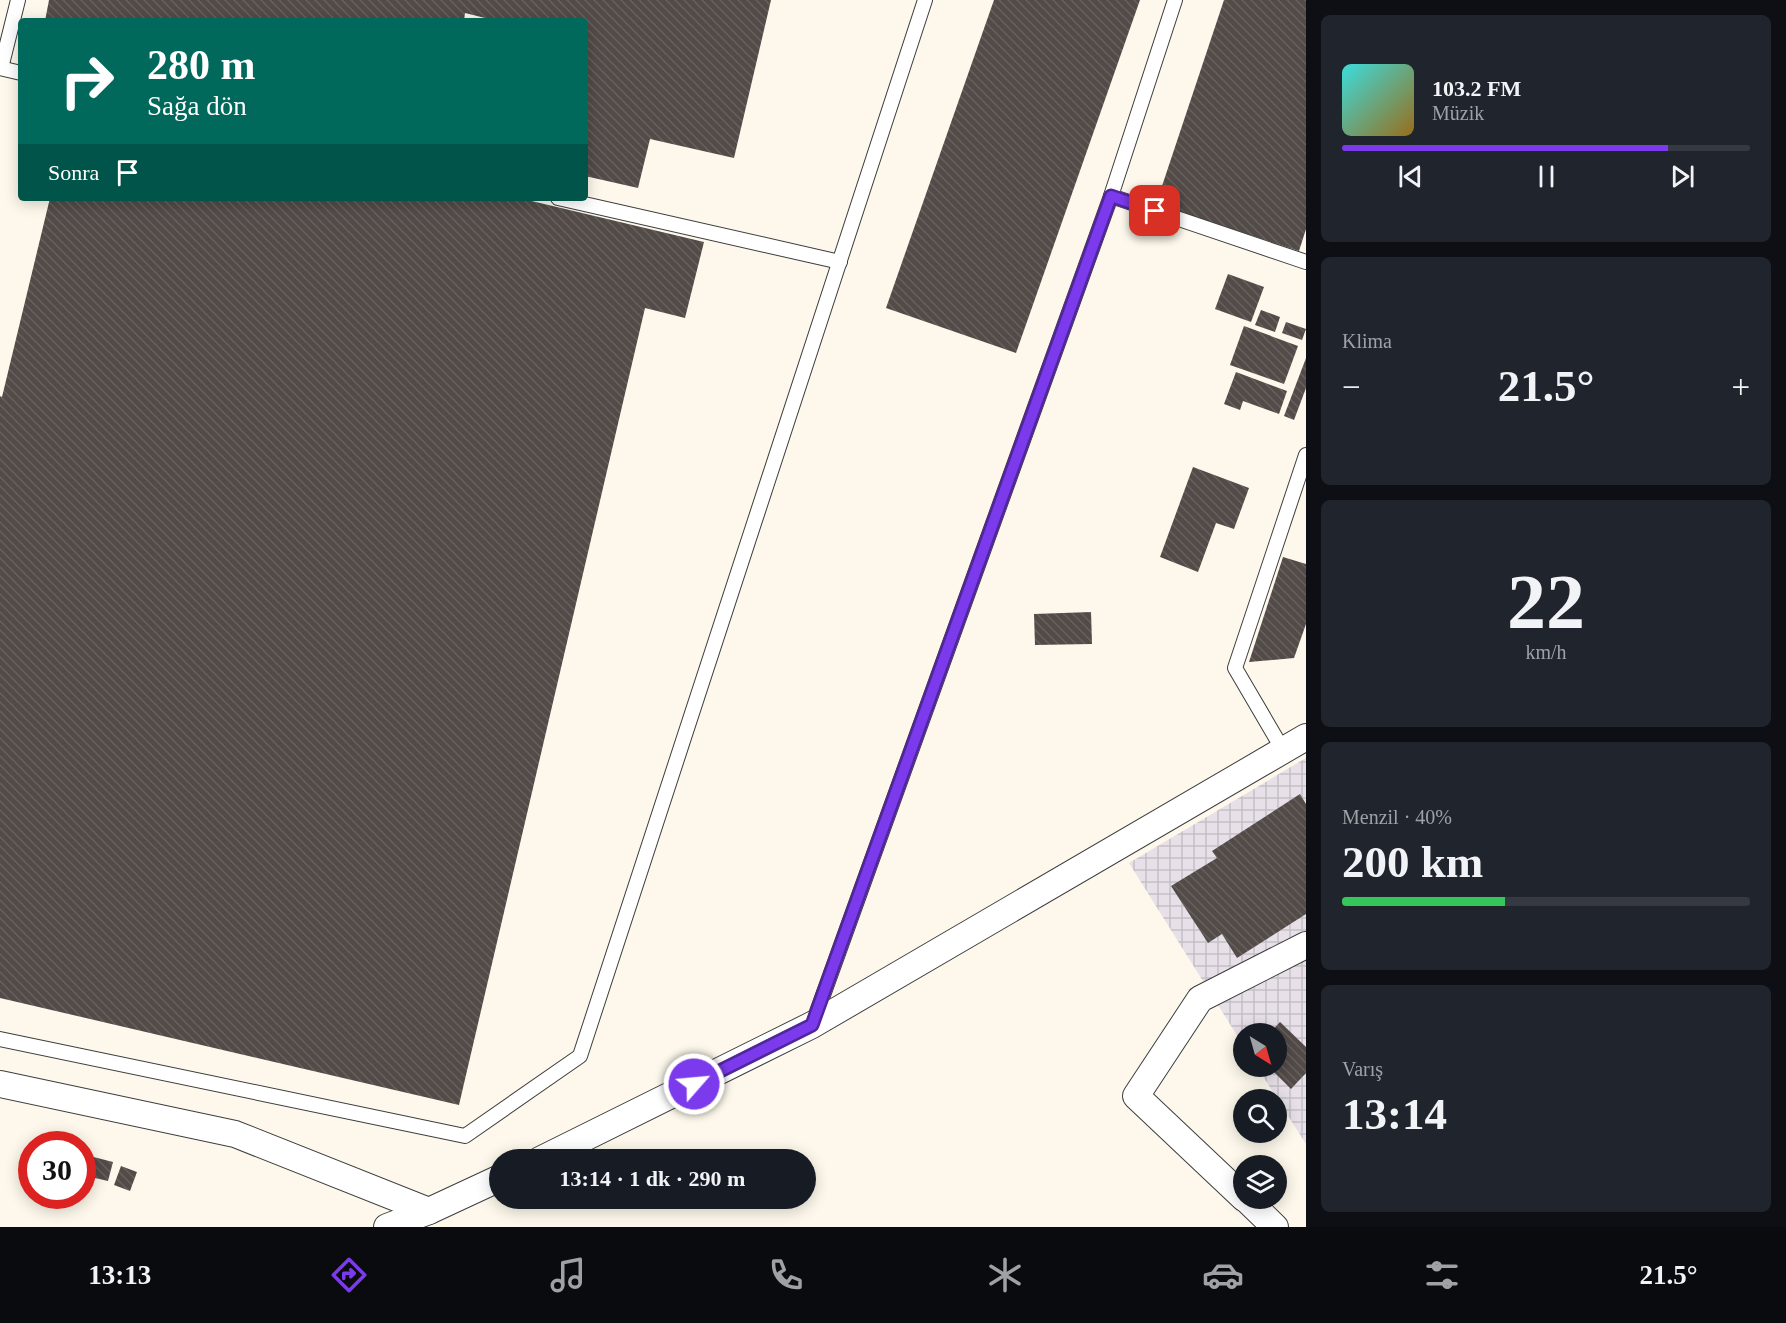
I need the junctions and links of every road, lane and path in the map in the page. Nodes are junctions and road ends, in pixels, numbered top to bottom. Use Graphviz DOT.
graph roads {
  1 [pos="18,0"];
  2 [pos="925,0"];
  3 [pos="1175,0"];
  4 [pos="1,68"];
  5 [pos="18,72"];
  6 [pos="1111,196"];
  7 [pos="571,201"];
  8 [pos="840,262"];
  9 [pos="1306,262"];
  10 [pos="1306,455"];
  11 [pos="1306,737"];
  12 [pos="1283,750"];
  13 [pos="1306,945"];
  14 [pos="812,1025"];
  15 [pos="0,1038"];
  16 [pos="0,1084"];
  17 [pos="562,1149"];
  18 [pos="489,1183"];
  19 [pos="1233,1188"];
  20 [pos="1256,1209"];
  21 [pos="429,1211"];
  22 [pos="387,1227"];
  23 [pos="1275,1227"];
  1 -- 4 [label="lane"];
  2 -- 8 [label="lane"];
  3 -- 6 [label="lane"];
  4 -- 5 [label="lane"];
  6 -- 9 [label="lane"];
  6 -- 14 [label="lane"];
  7 -- 8 [label="lane"];
  8 -- 15 [label="lane"];
  10 -- 12 [label="lane"];
  11 -- 12 [label="street"];
  12 -- 14 [label="street"];
  13 -- 19 [label="street"];
  14 -- 17 [label="street"];
  16 -- 21 [label="street"];
  18 -- 21 [label="street"];
  20 -- 23 [label="street"];
  21 -- 22 [label="street"];
}
